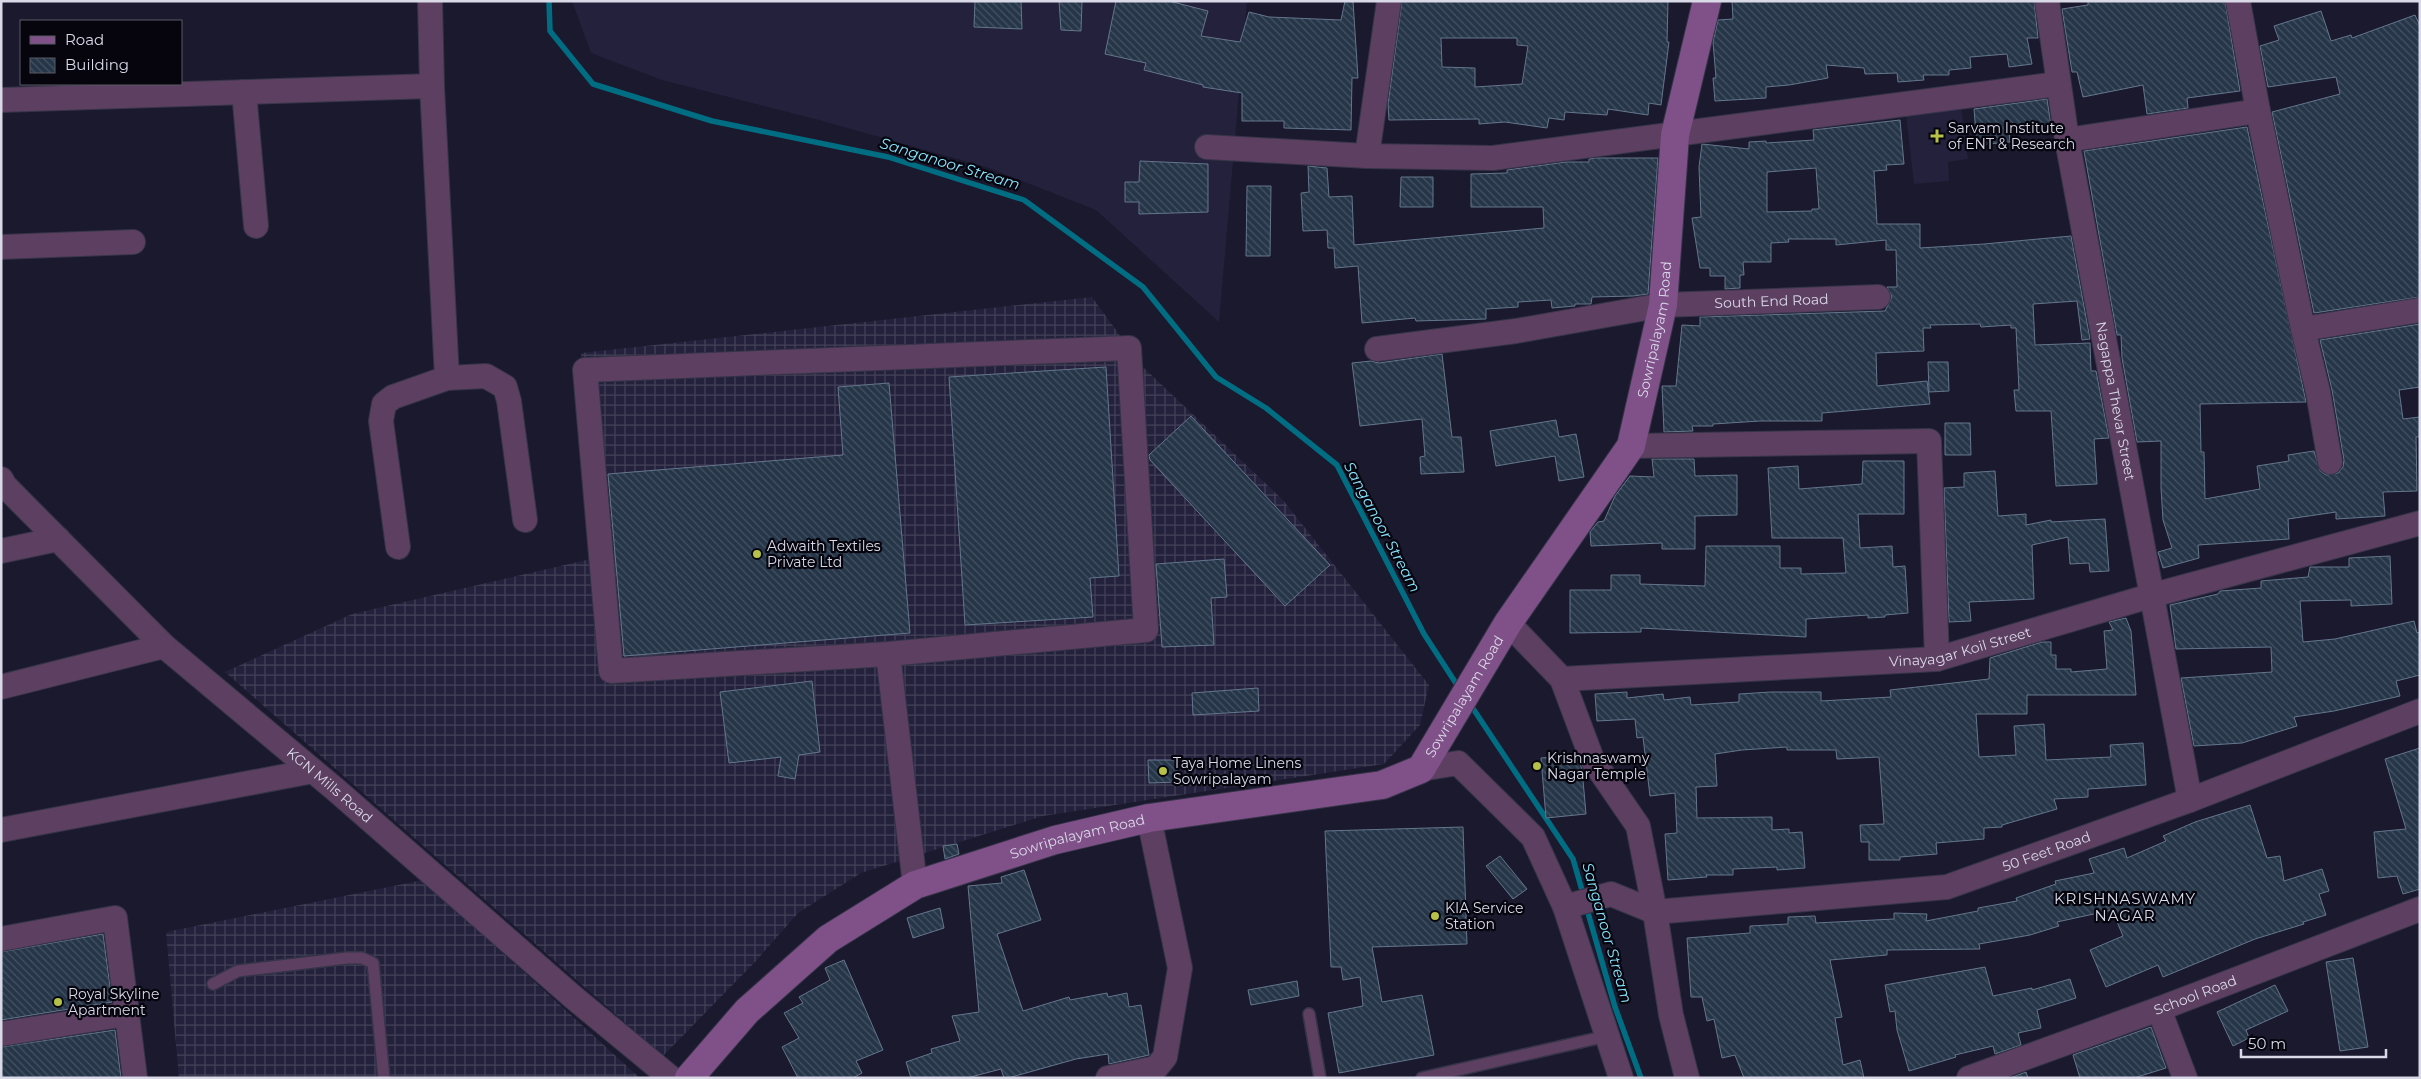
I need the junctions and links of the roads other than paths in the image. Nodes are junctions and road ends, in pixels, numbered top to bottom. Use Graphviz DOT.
graph roads {
  1 [pos="430,1"];
  2 [pos="1389,1"];
  3 [pos="1707,1"];
  4 [pos="2046,1"];
  5 [pos="2238,1"];
  6 [pos="2058,84"];
  7 [pos="432,86"];
  8 [pos="244,92"];
  9 [pos="1,100"];
  10 [pos="2258,111"];
  11 [pos="1675,135"];
  12 [pos="2067,140"];
  13 [pos="1207,147"];
  14 [pos="1367,156"];
  15 [pos="256,226"];
  16 [pos="133,242"];
  17 [pos="1,247"];
  18 [pos="1878,297"];
  19 [pos="1664,305"];
  20 [pos="2420,310"];
  21 [pos="2303,329"];
  22 [pos="1377,349"];
  23 [pos="447,378"];
  24 [pos="1631,446"];
  25 [pos="2330,462"];
  26 [pos="1,479"];
  27 [pos="525,520"];
  28 [pos="2420,523"];
  29 [pos="58,539"];
  30 [pos="398,547"];
  31 [pos="1,551"];
  32 [pos="2150,596"];
  33 [pos="1508,623"];
  34 [pos="164,646"];
  35 [pos="888,654"];
  36 [pos="1937,659"];
  37 [pos="1562,679"];
  38 [pos="1,687"];
  39 [pos="2420,711"];
  40 [pos="1421,769"];
  41 [pos="313,771"];
  42 [pos="2190,800"];
  43 [pos="1150,818"];
  44 [pos="1,830"];
  45 [pos="915,885"];
  46 [pos="1565,906"];
  47 [pos="2420,909"];
  48 [pos="1654,912"];
  49 [pos="1,940"];
  50 [pos="213,984"];
  51 [pos="2159,1009"];
  52 [pos="127,1014"];
  53 [pos="1309,1014"];
  54 [pos="1,1034"];
  55 [pos="1607,1036"];
  56 [pos="135,1078"];
  57 [pos="384,1078"];
  58 [pos="670,1078"];
  59 [pos="689,1078"];
  60 [pos="1108,1078"];
  61 [pos="1320,1078"];
  62 [pos="1422,1078"];
  63 [pos="1621,1078"];
  64 [pos="1687,1078"];
  65 [pos="1969,1078"];
  66 [pos="2185,1078"];
  1 -- 7 [label="street"];
  2 -- 14 [label="street"];
  3 -- 11 [label="street, Sowripalayam Road"];
  4 -- 6 [label="street, Nagappa Thevar Street"];
  5 -- 10 [label="street"];
  6 -- 11 [label="street"];
  6 -- 12 [label="street, Nagappa Thevar Street"];
  7 -- 8 [label="street"];
  7 -- 23 [label="street"];
  8 -- 9 [label="street"];
  8 -- 15 [label="street"];
  10 -- 12 [label="street"];
  10 -- 21 [label="street"];
  11 -- 14 [label="street"];
  11 -- 19 [label="street, Sowripalayam Road"];
  12 -- 32 [label="street, Nagappa Thevar Street"];
  13 -- 14 [label="street"];
  16 -- 17 [label="street"];
  18 -- 19 [label="street, South End Road"];
  19 -- 22 [label="street, South End Road"];
  19 -- 24 [label="street, Sowripalayam Road"];
  20 -- 21 [label="street"];
  21 -- 25 [label="street"];
  23 -- 27 [label="street"];
  23 -- 30 [label="street"];
  24 -- 33 [label="street, Sowripalayam Road"];
  24 -- 36 [label="street"];
  26 -- 29 [label="street, KGN Mills Road"];
  28 -- 32 [label="street, Vinayagar Koil Street"];
  29 -- 31 [label="street"];
  29 -- 34 [label="street, KGN Mills Road"];
  32 -- 36 [label="street, Vinayagar Koil Street"];
  32 -- 42 [label="street, Nagappa Thevar Street"];
  33 -- 37 [label="street"];
  33 -- 40 [label="street, Sowripalayam Road"];
  34 -- 38 [label="street"];
  34 -- 41 [label="street, KGN Mills Road"];
  35 -- 35 [label="street"];
  35 -- 45 [label="street"];
  36 -- 37 [label="street, Vinayagar Koil Street"];
  37 -- 48 [label="street"];
  39 -- 42 [label="street, 50 Feet Road"];
  40 -- 43 [label="street, Sowripalayam Road"];
  40 -- 46 [label="street"];
  41 -- 44 [label="street"];
  41 -- 58 [label="street, KGN Mills Road"];
  42 -- 48 [label="street, 50 Feet Road"];
  43 -- 45 [label="street, Sowripalayam Road"];
  43 -- 60 [label="street"];
  45 -- 59 [label="street, Sowripalayam Road"];
  46 -- 48 [label="street"];
  46 -- 55 [label="street"];
  47 -- 51 [label="street, School Road"];
  48 -- 64 [label="street"];
  49 -- 52 [label="street"];
  50 -- 57 [label="lane"];
  51 -- 65 [label="street, School Road"];
  51 -- 66 [label="street"];
  52 -- 54 [label="street"];
  52 -- 56 [label="street"];
  53 -- 61 [label="lane"];
  55 -- 62 [label="lane"];
  55 -- 63 [label="street"];
}
